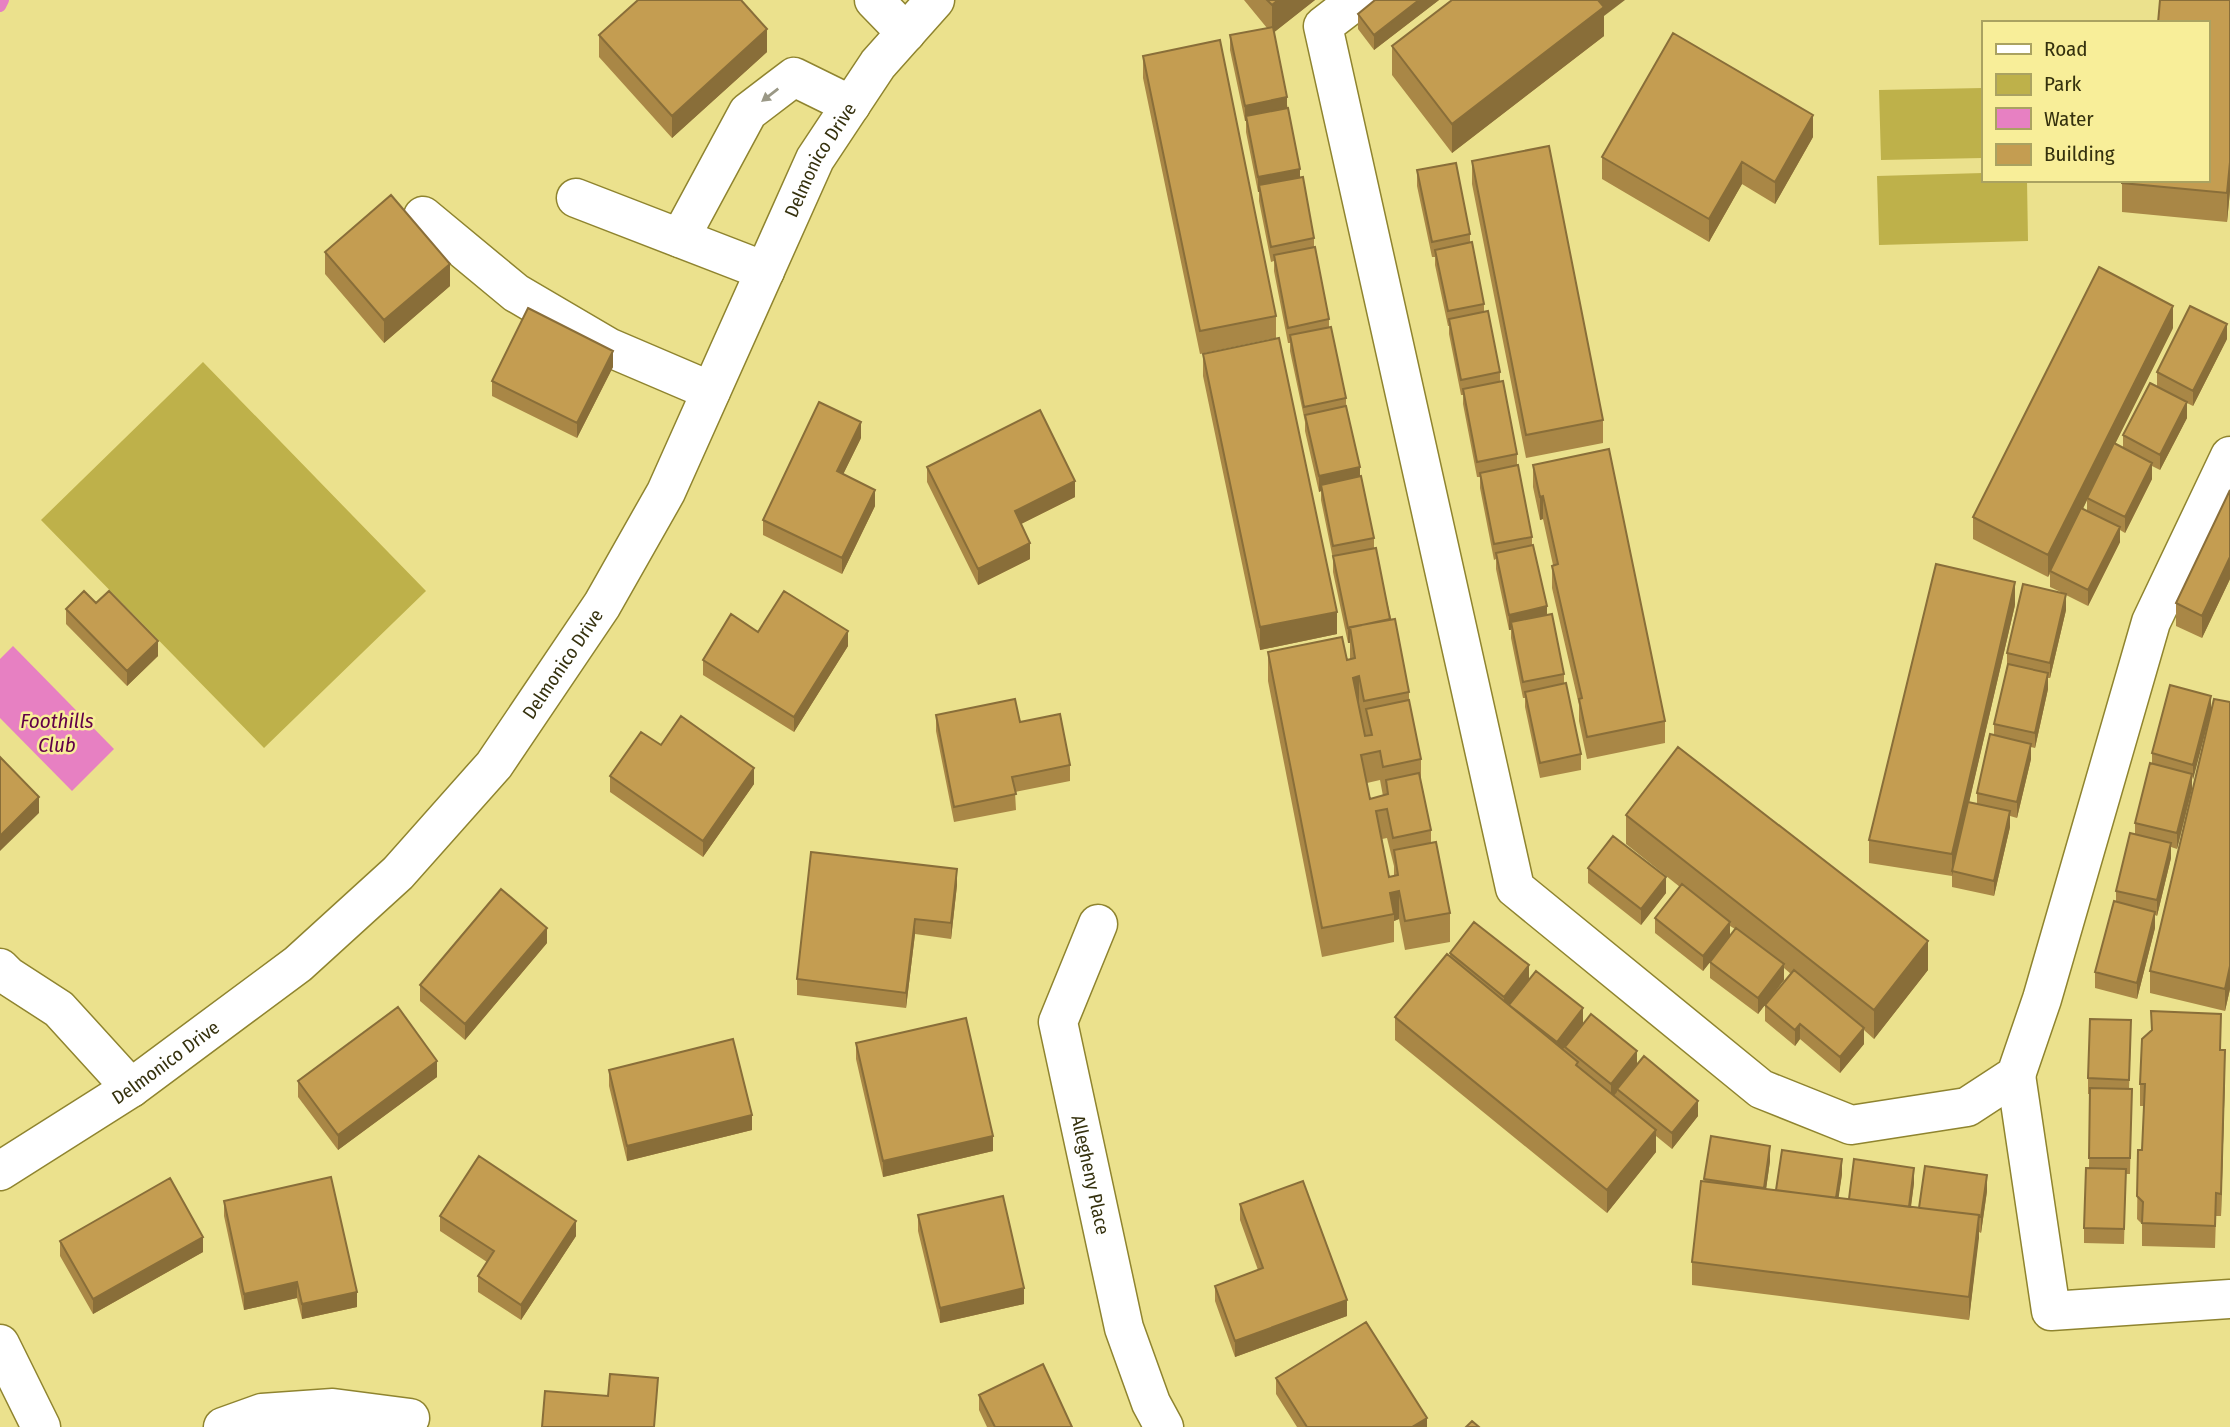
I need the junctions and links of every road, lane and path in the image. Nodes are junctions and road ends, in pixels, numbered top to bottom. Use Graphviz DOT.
graph roads {
  1 [pos="874,0"];
  2 [pos="935,0"];
  3 [pos="1357,0"];
  4 [pos="906,33"];
  5 [pos="851,105"];
  6 [pos="576,198"];
  7 [pos="424,216"];
  8 [pos="680,238"];
  9 [pos="765,271"];
  10 [pos="711,391"];
  11 [pos="2230,456"];
  12 [pos="1098,924"];
  13 [pos="0,968"];
  14 [pos="2016,1075"];
  15 [pos="131,1088"];
  16 [pos="0,1171"];
  17 [pos="2230,1299"];
  18 [pos="0,1343"];
  19 [pos="410,1418"];
  20 [pos="41,1427"];
  21 [pos="223,1427"];
  22 [pos="1164,1427"];
  1 -- 4 [label="street"];
  2 -- 4 [label="street, Delmonico Drive"];
  3 -- 14 [label="street"];
  4 -- 5 [label="street, Delmonico Drive"];
  5 -- 8 [label="street, one-way"];
  5 -- 9 [label="street, Delmonico Drive"];
  6 -- 8 [label="street"];
  7 -- 10 [label="street"];
  8 -- 9 [label="street"];
  9 -- 10 [label="street, Delmonico Drive"];
  10 -- 15 [label="street, Delmonico Drive"];
  11 -- 14 [label="street"];
  12 -- 22 [label="street, Allegheny Place"];
  13 -- 15 [label="street"];
  14 -- 17 [label="street"];
  15 -- 16 [label="street, Delmonico Drive"];
  18 -- 20 [label="street"];
  19 -- 21 [label="street"];
}
